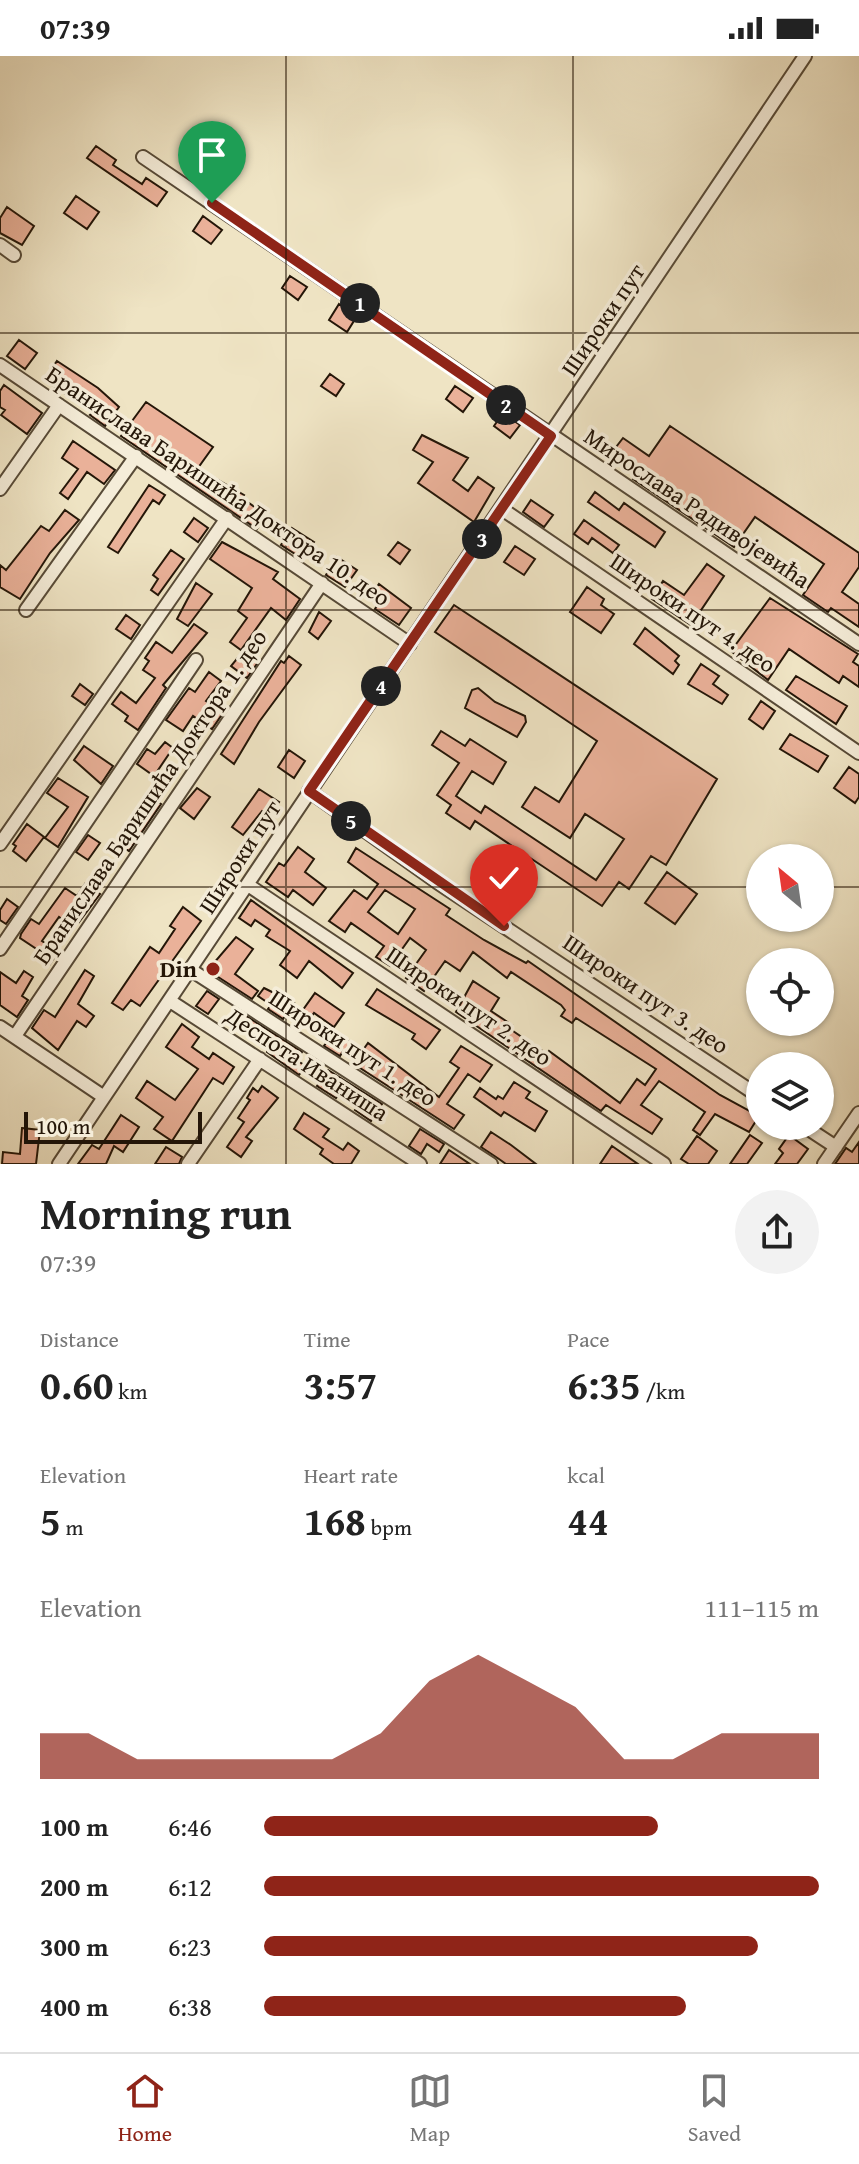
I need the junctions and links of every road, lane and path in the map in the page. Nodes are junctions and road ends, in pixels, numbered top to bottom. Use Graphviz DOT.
graph roads {
  1 [pos="805,56"];
  2 [pos="143,157"];
  3 [pos="0,245"];
  4 [pos="14,255"];
  5 [pos="0,365"];
  6 [pos="59,405"];
  7 [pos="551,436"];
  8 [pos="136,456"];
  9 [pos="0,489"];
  10 [pos="502,509"];
  11 [pos="227,518"];
  12 [pos="322,583"];
  13 [pos="26,610"];
  14 [pos="410,644"];
  15 [pos="859,644"];
  16 [pos="196,660"];
  17 [pos="859,753"];
  18 [pos="309,791"];
  19 [pos="0,844"];
  20 [pos="248,885"];
  21 [pos="0,949"];
  22 [pos="191,970"];
  23 [pos="170,1001"];
  24 [pos="0,1027"];
  25 [pos="15,1036"];
  26 [pos="260,1059"];
  27 [pos="746,1088"];
  28 [pos="104,1097"];
  29 [pos="857,1120"];
  30 [pos="825,1140"];
  31 [pos="836,1147"];
  32 [pos="828,1163"];
  33 [pos="59,1164"];
  34 [pos="188,1164"];
  35 [pos="420,1164"];
  36 [pos="491,1164"];
  37 [pos="664,1164"];
  1 -- 7 [label="street, Широки пут"];
  2 -- 7 [label="street, Мирослава Радивојевића"];
  3 -- 4 [label="street"];
  5 -- 6 [label="street, Бранислава Баришића Доктора 10. део"];
  6 -- 8 [label="street, Бранислава Баришића Доктора 10. део"];
  6 -- 9 [label="street"];
  7 -- 10 [label="street, Широки пут"];
  7 -- 15 [label="street, Мирослава Радивојевића"];
  8 -- 11 [label="street, Бранислава Баришића Доктора 10. део"];
  8 -- 13 [label="street"];
  10 -- 14 [label="street, Широки пут"];
  10 -- 17 [label="street, Широки пут 4. део"];
  11 -- 12 [label="street, Бранислава Баришића Доктора 10. део"];
  11 -- 19 [label="street"];
  12 -- 14 [label="street, Бранислава Баришића Доктора 10. део"];
  12 -- 25 [label="street, Бранислава Баришића Доктора 1. део"];
  14 -- 18 [label="street, Широки пут"];
  16 -- 21 [label="street"];
  18 -- 20 [label="street, Широки пут"];
  18 -- 27 [label="street, Широки пут 3. део"];
  20 -- 22 [label="street, Широки пут"];
  20 -- 37 [label="street, Широки пут 2. део"];
  22 -- 23 [label="street, Широки пут"];
  22 -- 36 [label="street, Широки пут 1. део"];
  23 -- 26 [label="street, Деспота Иваниша"];
  23 -- 28 [label="street, Широки пут"];
  24 -- 25 [label="street"];
  25 -- 28 [label="street"];
  26 -- 34 [label="street"];
  26 -- 35 [label="street, Деспота Иваниша"];
  28 -- 33 [label="street, Широки пут"];
  29 -- 31 [label="street"];
  30 -- 31 [label="street"];
  31 -- 32 [label="street"];
}
